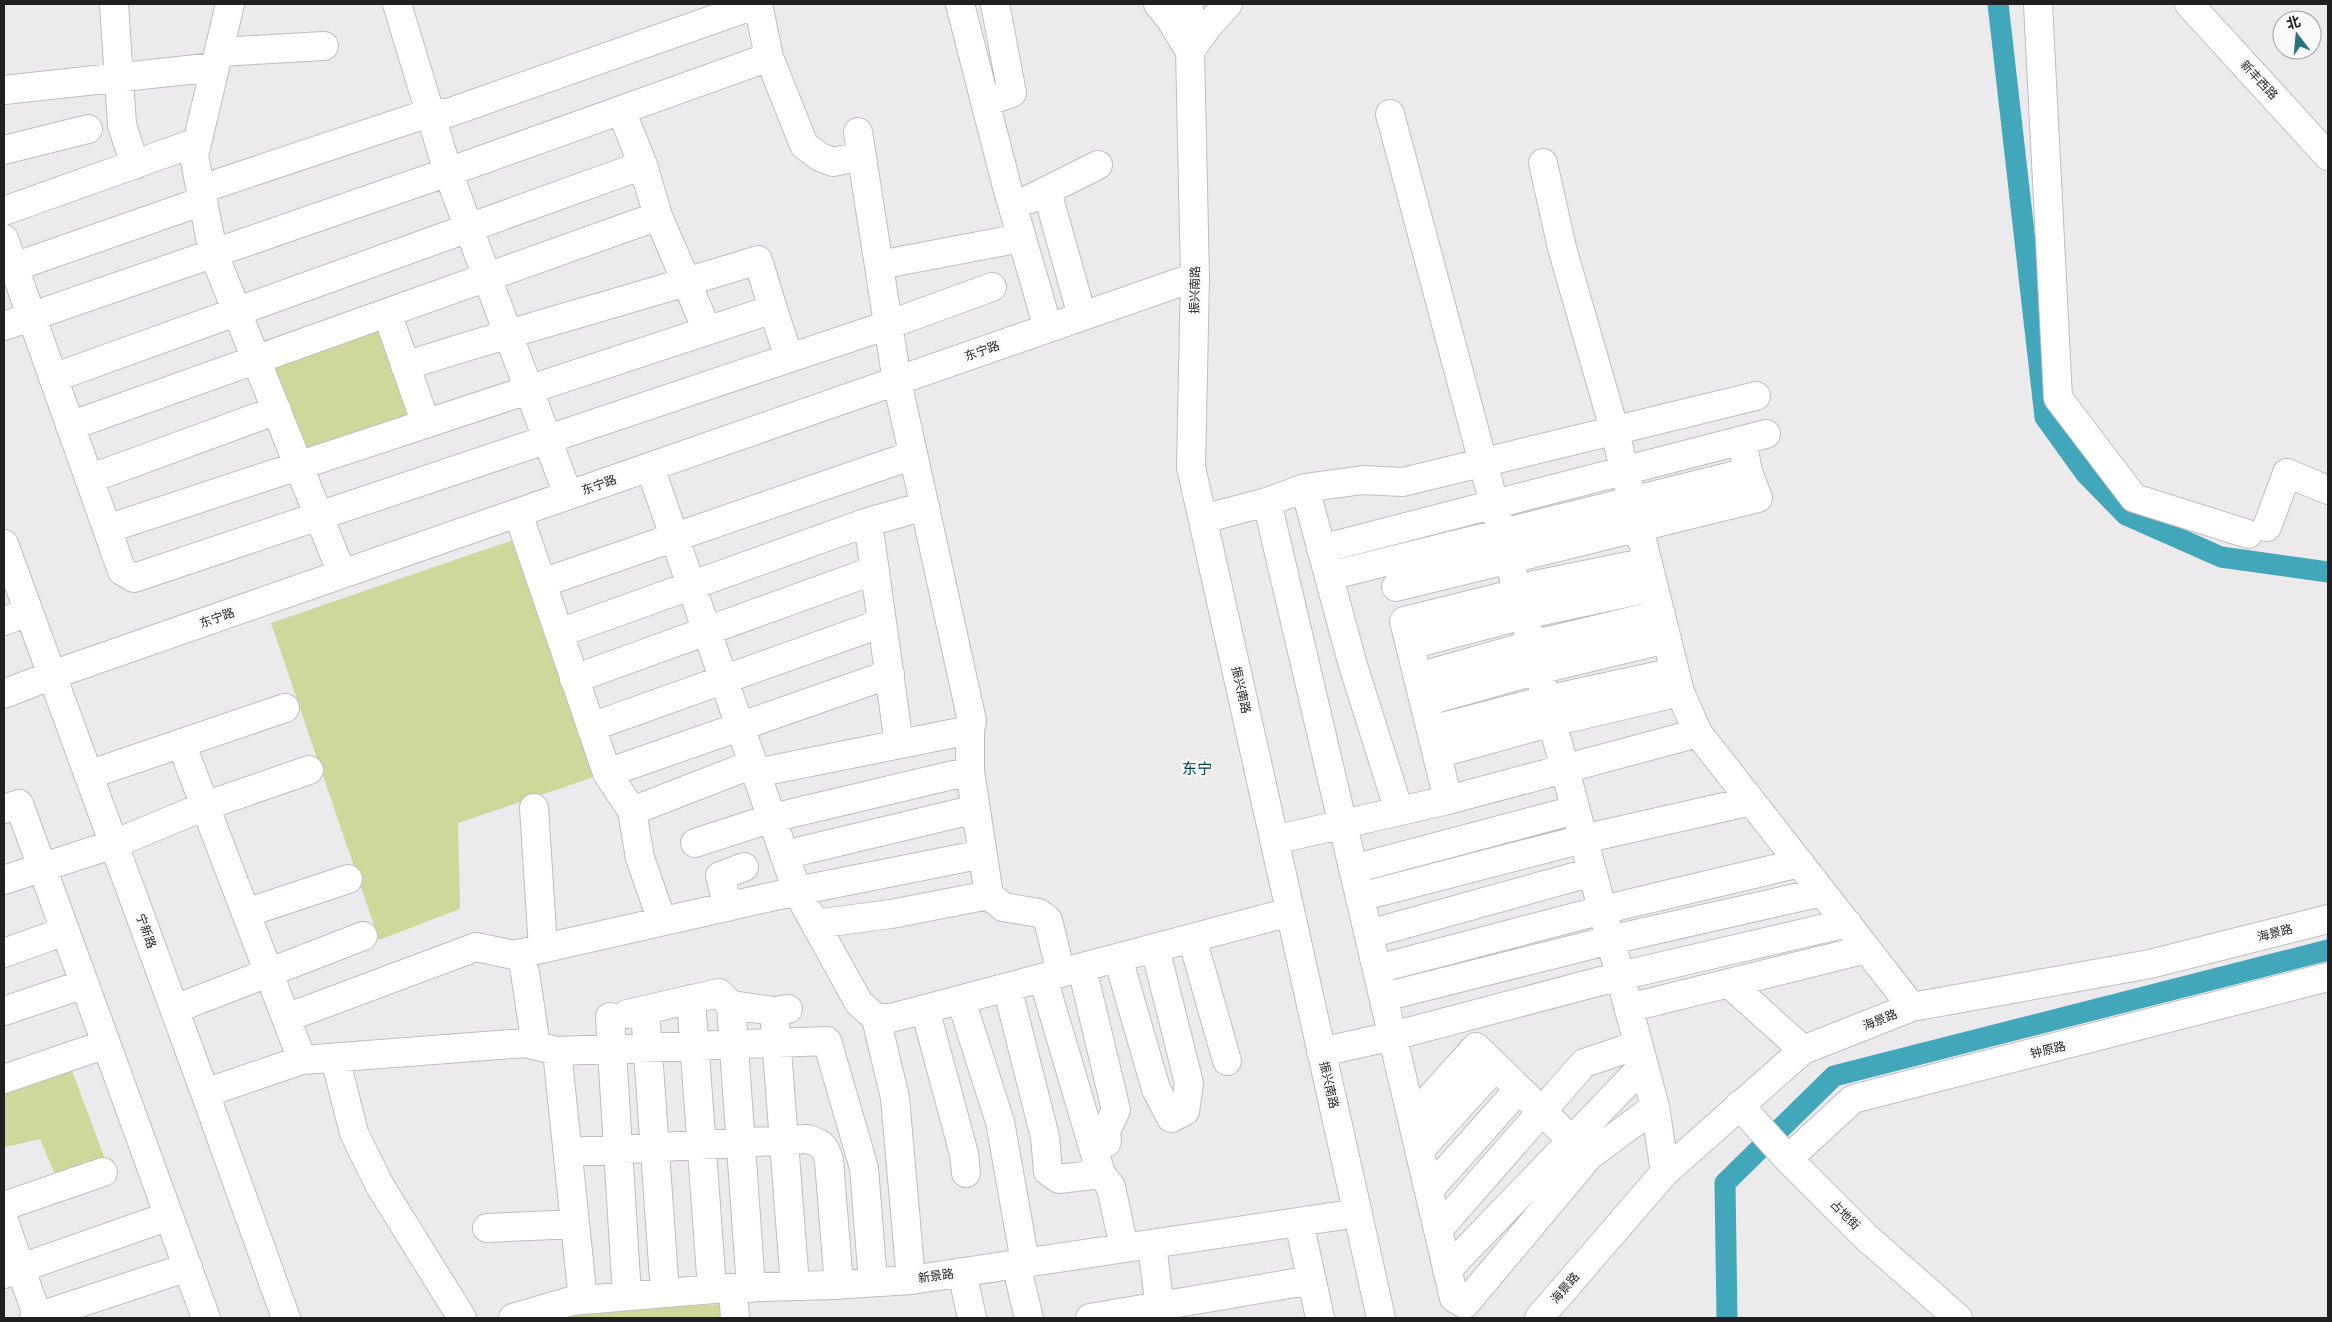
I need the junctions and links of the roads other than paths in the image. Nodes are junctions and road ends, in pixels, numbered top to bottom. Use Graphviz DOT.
graph roads {
  1 [pos="114,4"];
  2 [pos="230,4"];
  3 [pos="397,4"];
  4 [pos="758,4"];
  5 [pos="960,4"];
  6 [pos="994,4"];
  7 [pos="1158,4"];
  8 [pos="1189,4"];
  9 [pos="1196,4"];
  10 [pos="1228,4"];
  11 [pos="2038,4"];
  12 [pos="2189,4"];
  13 [pos="324,46"];
  14 [pos="1190,51"];
  15 [pos="769,57"];
  16 [pos="217,60"];
  17 [pos="118,78"];
  18 [pos="4,90"];
  19 [pos="985,102"];
  20 [pos="621,110"];
  21 [pos="429,113"];
  22 [pos="1390,114"];
  23 [pos="88,129"];
  24 [pos="198,142"];
  25 [pos="4,150"];
  26 [pos="2328,156"];
  27 [pos="1543,162"];
  28 [pos="135,165"];
  29 [pos="643,165"];
  30 [pos="1098,165"];
  31 [pos="448,172"];
  32 [pos="1046,191"];
  33 [pos="202,195"];
  34 [pos="1013,208"];
  35 [pos="4,211"];
  36 [pos="658,216"];
  37 [pos="469,228"];
  38 [pos="1022,238"];
  39 [pos="4,239"];
  40 [pos="213,252"];
  41 [pos="878,265"];
  42 [pos="14,267"];
  43 [pos="487,277"];
  44 [pos="1195,277"];
  45 [pos="687,283"];
  46 [pos="992,287"];
  47 [pos="773,309"];
  48 [pos="237,312"];
  49 [pos="386,313"];
  50 [pos="31,316"];
  51 [pos="1082,316"];
  52 [pos="888,325"];
  53 [pos="4,326"];
  54 [pos="1048,328"];
  55 [pos="707,330"];
  56 [pos="508,333"];
  57 [pos="789,358"];
  58 [pos="256,359"];
  59 [pos="405,366"];
  60 [pos="53,378"];
  61 [pos="897,381"];
  62 [pos="529,390"];
  63 [pos="1756,396"];
  64 [pos="277,410"];
  65 [pos="426,424"];
  66 [pos="70,426"];
  67 [pos="1615,432"];
  68 [pos="547,439"];
  69 [pos="913,455"];
  70 [pos="1482,463"];
  71 [pos="299,466"];
  72 [pos="650,467"];
  73 [pos="1625,471"];
  74 [pos="1748,472"];
  75 [pos="89,479"];
  76 [pos="1305,488"];
  77 [pos="2328,490"];
  78 [pos="568,495"];
  79 [pos="1632,500"];
  80 [pos="1267,502"];
  81 [pos="1493,503"];
  82 [pos="924,506"];
  83 [pos="518,513"];
  84 [pos="318,516"];
  85 [pos="1203,519"];
  86 [pos="868,522"];
  87 [pos="107,529"];
  88 [pos="1639,529"];
  89 [pos="1501,532"];
  90 [pos="675,538"];
  91 [pos="1322,549"];
  92 [pos="5,551"];
  93 [pos="1508,560"];
  94 [pos="875,570"];
  95 [pos="342,574"];
  96 [pos="1651,574"];
  97 [pos="1328,576"];
  98 [pos="542,583"];
  99 [pos="691,586"];
  100 [pos="1396,588"];
  101 [pos="1520,604"];
  102 [pos="16,616"];
  103 [pos="882,623"];
  104 [pos="1664,627"];
  105 [pos="707,630"];
  106 [pos="559,633"];
  107 [pos="1534,657"];
  108 [pos="890,674"];
  109 [pos="52,676"];
  110 [pos="574,679"];
  111 [pos="724,680"];
  112 [pos="1678,682"];
  113 [pos="1421,690"];
  114 [pos="4,694"];
  115 [pos="285,708"];
  116 [pos="1549,711"];
  117 [pos="591,727"];
  118 [pos="740,727"];
  119 [pos="970,730"];
  120 [pos="1698,733"];
  121 [pos="1434,742"];
  122 [pos="181,743"];
  123 [pos="899,744"];
  124 [pos="755,769"];
  125 [pos="308,770"];
  126 [pos="1565,770"];
  127 [pos="970,771"];
  128 [pos="607,773"];
  129 [pos="88,775"];
  130 [pos="1448,800"];
  131 [pos="1751,801"];
  132 [pos="205,806"];
  133 [pos="534,808"];
  134 [pos="4,809"];
  135 [pos="976,810"];
  136 [pos="1575,810"];
  137 [pos="1399,811"];
  138 [pos="632,812"];
  139 [pos="772,818"];
  140 [pos="1343,824"];
  141 [pos="1583,839"];
  142 [pos="1274,840"];
  143 [pos="695,843"];
  144 [pos="114,844"];
  145 [pos="784,854"];
  146 [pos="983,854"];
  147 [pos="1800,863"];
  148 [pos="42,867"];
  149 [pos="744,867"];
  150 [pos="1353,869"];
  151 [pos="1592,872"];
  152 [pos="4,880"];
  153 [pos="348,880"];
  154 [pos="797,891"];
  155 [pos="1822,892"];
  156 [pos="989,895"];
  157 [pos="1360,897"];
  158 [pos="728,907"];
  159 [pos="1602,910"];
  160 [pos="1290,912"];
  161 [pos="246,913"];
  162 [pos="2328,919"];
  163 [pos="662,921"];
  164 [pos="1846,923"];
  165 [pos="816,924"];
  166 [pos="65,931"];
  167 [pos="1369,934"];
  168 [pos="363,936"];
  169 [pos="1192,938"];
  170 [pos="1610,940"];
  171 [pos="1156,948"];
  172 [pos="1867,949"];
  173 [pos="533,950"];
  174 [pos="4,953"];
  175 [pos="1118,958"];
  176 [pos="1377,969"];
  177 [pos="269,972"];
  178 [pos="1062,973"];
  179 [pos="1620,976"];
  180 [pos="2328,977"];
  181 [pos="84,984"];
  182 [pos="1730,984"];
  183 [pos="1007,987"];
  184 [pos="1384,998"];
  185 [pos="691,1000"];
  186 [pos="961,1000"];
  187 [pos="731,1005"];
  188 [pos="1912,1007"];
  189 [pos="1628,1008"];
  190 [pos="175,1009"];
  191 [pos="925,1009"];
  192 [pos="645,1010"];
  193 [pos="4,1011"];
  194 [pos="286,1018"];
  195 [pos="876,1018"];
  196 [pos="1393,1036"];
  197 [pos="776,1043"];
  198 [pos="106,1044"];
  199 [pos="734,1044"];
  200 [pos="694,1046"];
  201 [pos="547,1048"];
  202 [pos="647,1048"];
  203 [pos="612,1049"];
  204 [pos="1803,1050"];
  205 [pos="1321,1052"];
  206 [pos="1641,1055"];
  207 [pos="335,1058"];
  208 [pos="302,1060"];
  209 [pos="1227,1061"];
  210 [pos="1495,1067"];
  211 [pos="4,1078"];
  212 [pos="1155,1086"];
  213 [pos="1518,1090"];
  214 [pos="206,1093"];
  215 [pos="1113,1097"];
  216 [pos="1739,1105"];
  217 [pos="1655,1107"];
  218 [pos="1542,1112"];
  219 [pos="1412,1118"];
  220 [pos="784,1141"];
  221 [pos="741,1143"];
  222 [pos="1774,1143"];
  223 [pos="702,1145"];
  224 [pos="1093,1146"];
  225 [pos="655,1148"];
  226 [pos="1580,1148"];
  227 [pos="618,1150"];
  228 [pos="1419,1151"];
  229 [pos="568,1152"];
  230 [pos="103,1172"];
  231 [pos="1666,1172"];
  232 [pos="966,1173"];
  233 [pos="1101,1174"];
  234 [pos="1429,1190"];
  235 [pos="4,1206"];
  236 [pos="1358,1213"];
  237 [pos="169,1216"];
  238 [pos="4,1221"];
  239 [pos="1299,1222"];
  240 [pos="575,1224"];
  241 [pos="487,1228"];
  242 [pos="1438,1230"];
  243 [pos="1152,1244"];
  244 [pos="1124,1248"];
  245 [pos="1021,1263"];
  246 [pos="188,1267"];
  247 [pos="1447,1270"];
  248 [pos="12,1272"];
  249 [pos="962,1272"];
  250 [pos="911,1280"];
  251 [pos="1312,1280"];
  252 [pos="874,1282"];
  253 [pos="839,1285"];
  254 [pos="795,1286"];
  255 [pos="732,1288"];
  256 [pos="666,1292"];
  257 [pos="627,1296"];
  258 [pos="583,1300"];
  259 [pos="1160,1312"];
  260 [pos="198,1316"];
  261 [pos="36,1318"];
  262 [pos="286,1318"];
  263 [pos="462,1318"];
  264 [pos="513,1318"];
  265 [pos="735,1318"];
  266 [pos="972,1318"];
  267 [pos="1029,1318"];
  268 [pos="1090,1318"];
  269 [pos="1320,1318"];
  270 [pos="1381,1318"];
  271 [pos="1539,1318"];
  272 [pos="1958,1318"];
  1 -- 17 [label="street"];
  2 -- 16 [label="street"];
  3 -- 21 [label="street"];
  4 -- 15 [label="street"];
  4 -- 21 [label="street"];
  5 -- 19 [label="street"];
  6 -- 19 [label="street"];
  7 -- 14 [label="street"];
  8 -- 14 [label="street"];
  9 -- 14 [label="street"];
  10 -- 14 [label="street"];
  11 -- 77 [label="street"];
  12 -- 26 [label="street, 新丰西路"];
  13 -- 16 [label="street"];
  14 -- 44 [label="street, 振兴南路"];
  15 -- 20 [label="street"];
  15 -- 41 [label="street"];
  16 -- 17 [label="street"];
  16 -- 24 [label="street"];
  17 -- 18 [label="street"];
  17 -- 28 [label="street"];
  19 -- 34 [label="street"];
  20 -- 29 [label="street"];
  20 -- 31 [label="street"];
  21 -- 31 [label="street"];
  21 -- 33 [label="street"];
  22 -- 70 [label="street"];
  23 -- 25 [label="street"];
  24 -- 28 [label="street"];
  24 -- 33 [label="street"];
  27 -- 67 [label="street"];
  28 -- 35 [label="street"];
  29 -- 36 [label="street"];
  29 -- 37 [label="street"];
  30 -- 32 [label="street"];
  31 -- 37 [label="street"];
  31 -- 40 [label="street"];
  32 -- 34 [label="street"];
  32 -- 51 [label="street"];
  33 -- 40 [label="street"];
  33 -- 42 [label="street"];
  34 -- 38 [label="street"];
  36 -- 43 [label="street"];
  36 -- 45 [label="street"];
  37 -- 43 [label="street"];
  37 -- 48 [label="street"];
  38 -- 41 [label="street"];
  38 -- 54 [label="street"];
  39 -- 42 [label="street"];
  40 -- 48 [label="street"];
  40 -- 50 [label="street"];
  41 -- 52 [label="street"];
  42 -- 50 [label="street"];
  43 -- 49 [label="street"];
  43 -- 56 [label="street"];
  44 -- 51 [label="street, 东宁路"];
  44 -- 85 [label="street, 振兴南路"];
  45 -- 47 [label="street"];
  45 -- 55 [label="street"];
  45 -- 56 [label="street"];
  46 -- 52 [label="street"];
  47 -- 55 [label="street"];
  47 -- 57 [label="street"];
  48 -- 58 [label="street"];
  48 -- 60 [label="street"];
  49 -- 58 [label="street"];
  49 -- 59 [label="street"];
  50 -- 53 [label="street"];
  50 -- 60 [label="street"];
  51 -- 54 [label="street, 东宁路"];
  52 -- 57 [label="street"];
  52 -- 61 [label="street"];
  54 -- 61 [label="street, 东宁路"];
  55 -- 62 [label="street"];
  56 -- 59 [label="street"];
  56 -- 62 [label="street"];
  57 -- 68 [label="street"];
  58 -- 64 [label="street"];
  58 -- 66 [label="street"];
  59 -- 65 [label="street"];
  60 -- 66 [label="street"];
  61 -- 69 [label="street"];
  61 -- 72 [label="street, 东宁路"];
  62 -- 65 [label="street"];
  62 -- 68 [label="street"];
  63 -- 67 [label="street"];
  64 -- 71 [label="street"];
  64 -- 75 [label="street"];
  65 -- 71 [label="street"];
  66 -- 75 [label="street"];
  67 -- 70 [label="street"];
  67 -- 73 [label="street"];
  68 -- 78 [label="street"];
  68 -- 84 [label="street"];
  69 -- 82 [label="street"];
  69 -- 90 [label="street"];
  70 -- 76 [label="street"];
  70 -- 81 [label="street"];
  71 -- 84 [label="street"];
  71 -- 87 [label="street"];
  72 -- 78 [label="street, 东宁路"];
  72 -- 90 [label="street"];
  73 -- 74 [label="street"];
  73 -- 79 [label="street"];
  73 -- 81 [label="street"];
  74 -- 79 [label="street"];
  74 -- 88 [label="street"];
  75 -- 87 [label="street"];
  76 -- 80 [label="street"];
  76 -- 91 [label="street"];
  78 -- 83 [label="street, 东宁路"];
  79 -- 88 [label="street"];
  79 -- 89 [label="street"];
  80 -- 85 [label="street"];
  80 -- 140 [label="street"];
  81 -- 89 [label="street"];
  81 -- 91 [label="street"];
  82 -- 86 [label="street"];
  82 -- 119 [label="street"];
  83 -- 95 [label="street, 东宁路"];
  83 -- 98 [label="street"];
  84 -- 87 [label="street"];
  84 -- 95 [label="street"];
  85 -- 142 [label="street, 振兴南路"];
  86 -- 94 [label="street"];
  86 -- 99 [label="street"];
  88 -- 93 [label="street"];
  88 -- 96 [label="street"];
  89 -- 93 [label="street"];
  89 -- 97 [label="street"];
  90 -- 98 [label="street"];
  90 -- 99 [label="street"];
  91 -- 97 [label="street"];
  92 -- 102 [label="street, 宁新路"];
  93 -- 100 [label="street"];
  93 -- 101 [label="street"];
  94 -- 103 [label="street"];
  94 -- 105 [label="street"];
  95 -- 109 [label="street, 东宁路"];
  96 -- 101 [label="street"];
  96 -- 104 [label="street"];
  97 -- 137 [label="street"];
  98 -- 106 [label="street"];
  99 -- 105 [label="street"];
  99 -- 106 [label="street"];
  101 -- 107 [label="street"];
  101 -- 113 [label="street"];
  102 -- 109 [label="street, 宁新路"];
  103 -- 108 [label="street"];
  103 -- 111 [label="street"];
  104 -- 107 [label="street"];
  104 -- 112 [label="street"];
  105 -- 110 [label="street"];
  105 -- 111 [label="street"];
  106 -- 110 [label="street"];
  107 -- 113 [label="street"];
  107 -- 116 [label="street"];
  108 -- 118 [label="street"];
  108 -- 123 [label="street"];
  109 -- 114 [label="street, 东宁路"];
  109 -- 129 [label="street, 宁新路"];
  110 -- 117 [label="street"];
  111 -- 117 [label="street"];
  111 -- 118 [label="street"];
  112 -- 116 [label="street"];
  112 -- 120 [label="street"];
  113 -- 121 [label="street"];
  115 -- 122 [label="street"];
  116 -- 121 [label="street"];
  116 -- 126 [label="street"];
  117 -- 128 [label="street"];
  118 -- 124 [label="street"];
  118 -- 128 [label="street"];
  119 -- 123 [label="street"];
  119 -- 127 [label="street"];
  120 -- 126 [label="street"];
  120 -- 131 [label="street"];
  121 -- 130 [label="street"];
  122 -- 129 [label="street"];
  122 -- 132 [label="street"];
  123 -- 124 [label="street"];
  124 -- 138 [label="street"];
  124 -- 139 [label="street"];
  125 -- 132 [label="street"];
  126 -- 130 [label="street"];
  126 -- 136 [label="street"];
  127 -- 135 [label="street"];
  127 -- 139 [label="street"];
  128 -- 138 [label="street"];
  129 -- 144 [label="street, 宁新路"];
  130 -- 137 [label="street"];
  131 -- 141 [label="street"];
  131 -- 147 [label="street"];
  132 -- 144 [label="street"];
  132 -- 161 [label="street"];
  133 -- 173 [label="street"];
  134 -- 148 [label="street"];
  135 -- 145 [label="street"];
  135 -- 146 [label="street"];
  136 -- 141 [label="street"];
  136 -- 150 [label="street"];
  137 -- 140 [label="street"];
  138 -- 163 [label="street"];
  139 -- 143 [label="street"];
  139 -- 145 [label="street"];
  140 -- 142 [label="street"];
  140 -- 150 [label="street"];
  141 -- 151 [label="street"];
  141 -- 157 [label="street"];
  142 -- 160 [label="street, 振兴南路"];
  144 -- 148 [label="street"];
  144 -- 190 [label="street, 宁新路"];
  145 -- 154 [label="street"];
  146 -- 154 [label="street"];
  146 -- 156 [label="street"];
  147 -- 155 [label="street"];
  147 -- 159 [label="street"];
  148 -- 152 [label="street"];
  148 -- 166 [label="street"];
  149 -- 158 [label="street"];
  150 -- 157 [label="street"];
  151 -- 159 [label="street"];
  151 -- 167 [label="street"];
  153 -- 161 [label="street"];
  154 -- 158 [label="street"];
  154 -- 165 [label="street"];
  155 -- 164 [label="street"];
  155 -- 170 [label="street"];
  156 -- 165 [label="street"];
  156 -- 178 [label="street"];
  157 -- 167 [label="street"];
  158 -- 163 [label="street"];
  159 -- 170 [label="street"];
  159 -- 176 [label="street"];
  160 -- 169 [label="street"];
  160 -- 205 [label="street, 振兴南路"];
  161 -- 177 [label="street"];
  162 -- 188 [label="street, 海景路"];
  163 -- 173 [label="street"];
  164 -- 172 [label="street"];
  164 -- 179 [label="street"];
  165 -- 195 [label="street"];
  166 -- 174 [label="street"];
  166 -- 181 [label="street"];
  167 -- 176 [label="street"];
  168 -- 177 [label="street"];
  169 -- 171 [label="street"];
  169 -- 209 [label="street"];
  170 -- 179 [label="street"];
  170 -- 184 [label="street"];
  171 -- 175 [label="street"];
  171 -- 212 [label="street"];
  172 -- 182 [label="street"];
  172 -- 188 [label="street"];
  173 -- 194 [label="street"];
  173 -- 201 [label="street"];
  175 -- 178 [label="street"];
  175 -- 212 [label="street"];
  176 -- 184 [label="street"];
  177 -- 190 [label="street"];
  177 -- 194 [label="street"];
  178 -- 183 [label="street"];
  178 -- 215 [label="street"];
  178 -- 224 [label="street"];
  179 -- 189 [label="street"];
  179 -- 196 [label="street"];
  180 -- 222 [label="street, 钟原路"];
  181 -- 193 [label="street"];
  181 -- 198 [label="street"];
  182 -- 189 [label="street"];
  182 -- 204 [label="street"];
  183 -- 186 [label="street"];
  183 -- 233 [label="street"];
  184 -- 196 [label="street"];
  185 -- 187 [label="street"];
  185 -- 192 [label="street"];
  185 -- 200 [label="street"];
  186 -- 191 [label="street"];
  186 -- 245 [label="street"];
  187 -- 197 [label="street"];
  187 -- 199 [label="street"];
  188 -- 204 [label="street, 海景路"];
  189 -- 206 [label="street"];
  190 -- 214 [label="street, 宁新路"];
  191 -- 195 [label="street"];
  191 -- 232 [label="street"];
  192 -- 202 [label="street"];
  192 -- 203 [label="street"];
  194 -- 208 [label="street"];
  195 -- 250 [label="street"];
  196 -- 205 [label="street"];
  196 -- 219 [label="street"];
  197 -- 199 [label="street"];
  197 -- 220 [label="street"];
  197 -- 252 [label="street"];
  198 -- 211 [label="street"];
  198 -- 237 [label="street"];
  199 -- 200 [label="street"];
  199 -- 221 [label="street"];
  200 -- 202 [label="street"];
  200 -- 223 [label="street"];
  201 -- 203 [label="street"];
  201 -- 207 [label="street"];
  201 -- 229 [label="street"];
  202 -- 203 [label="street"];
  202 -- 225 [label="street"];
  203 -- 227 [label="street"];
  204 -- 216 [label="street, 海景路"];
  205 -- 236 [label="street, 振兴南路"];
  206 -- 217 [label="street"];
  206 -- 218 [label="street"];
  206 -- 226 [label="street"];
  207 -- 208 [label="street"];
  207 -- 263 [label="street"];
  208 -- 214 [label="street"];
  210 -- 213 [label="street"];
  210 -- 219 [label="street"];
  210 -- 228 [label="street"];
  212 -- 215 [label="street"];
  213 -- 218 [label="street"];
  213 -- 234 [label="street"];
  214 -- 262 [label="street, 宁新路"];
  215 -- 224 [label="street"];
  216 -- 222 [label="street, 占地街"];
  216 -- 231 [label="street, 海景路"];
  217 -- 226 [label="street"];
  217 -- 231 [label="street"];
  218 -- 226 [label="street"];
  218 -- 242 [label="street"];
  219 -- 228 [label="street"];
  220 -- 221 [label="street"];
  220 -- 253 [label="street"];
  220 -- 254 [label="street"];
  221 -- 223 [label="street"];
  221 -- 255 [label="street"];
  222 -- 272 [label="street, 占地街"];
  223 -- 225 [label="street"];
  223 -- 255 [label="street"];
  224 -- 233 [label="street"];
  225 -- 227 [label="street"];
  225 -- 256 [label="street"];
  226 -- 247 [label="street"];
  226 -- 247 [label="street"];
  227 -- 229 [label="street"];
  227 -- 257 [label="street"];
  228 -- 234 [label="street"];
  229 -- 240 [label="street"];
  230 -- 235 [label="street"];
  231 -- 271 [label="street, 海景路"];
  233 -- 244 [label="street"];
  234 -- 242 [label="street"];
  236 -- 239 [label="street, 新景路"];
  236 -- 270 [label="street, 振兴南路"];
  237 -- 246 [label="street"];
  237 -- 248 [label="street"];
  238 -- 248 [label="street"];
  239 -- 243 [label="street, 新景路"];
  239 -- 251 [label="street"];
  240 -- 241 [label="street"];
  240 -- 258 [label="street"];
  242 -- 247 [label="street"];
  243 -- 244 [label="street, 新景路"];
  243 -- 259 [label="street"];
  244 -- 245 [label="street, 新景路"];
  245 -- 249 [label="street, 新景路"];
  245 -- 267 [label="street"];
  246 -- 260 [label="street"];
  246 -- 261 [label="street"];
  248 -- 261 [label="street"];
  249 -- 250 [label="street, 新景路"];
  249 -- 266 [label="street"];
  250 -- 252 [label="street, 新景路"];
  251 -- 259 [label="street"];
  251 -- 269 [label="street"];
  252 -- 253 [label="street, 新景路"];
  253 -- 254 [label="street, 新景路"];
  254 -- 255 [label="street, 新景路"];
  255 -- 256 [label="street, 新景路"];
  255 -- 265 [label="street"];
  256 -- 257 [label="street, 新景路"];
  257 -- 258 [label="street, 新景路"];
  258 -- 264 [label="street, 新景路"];
  259 -- 268 [label="street"];
}
